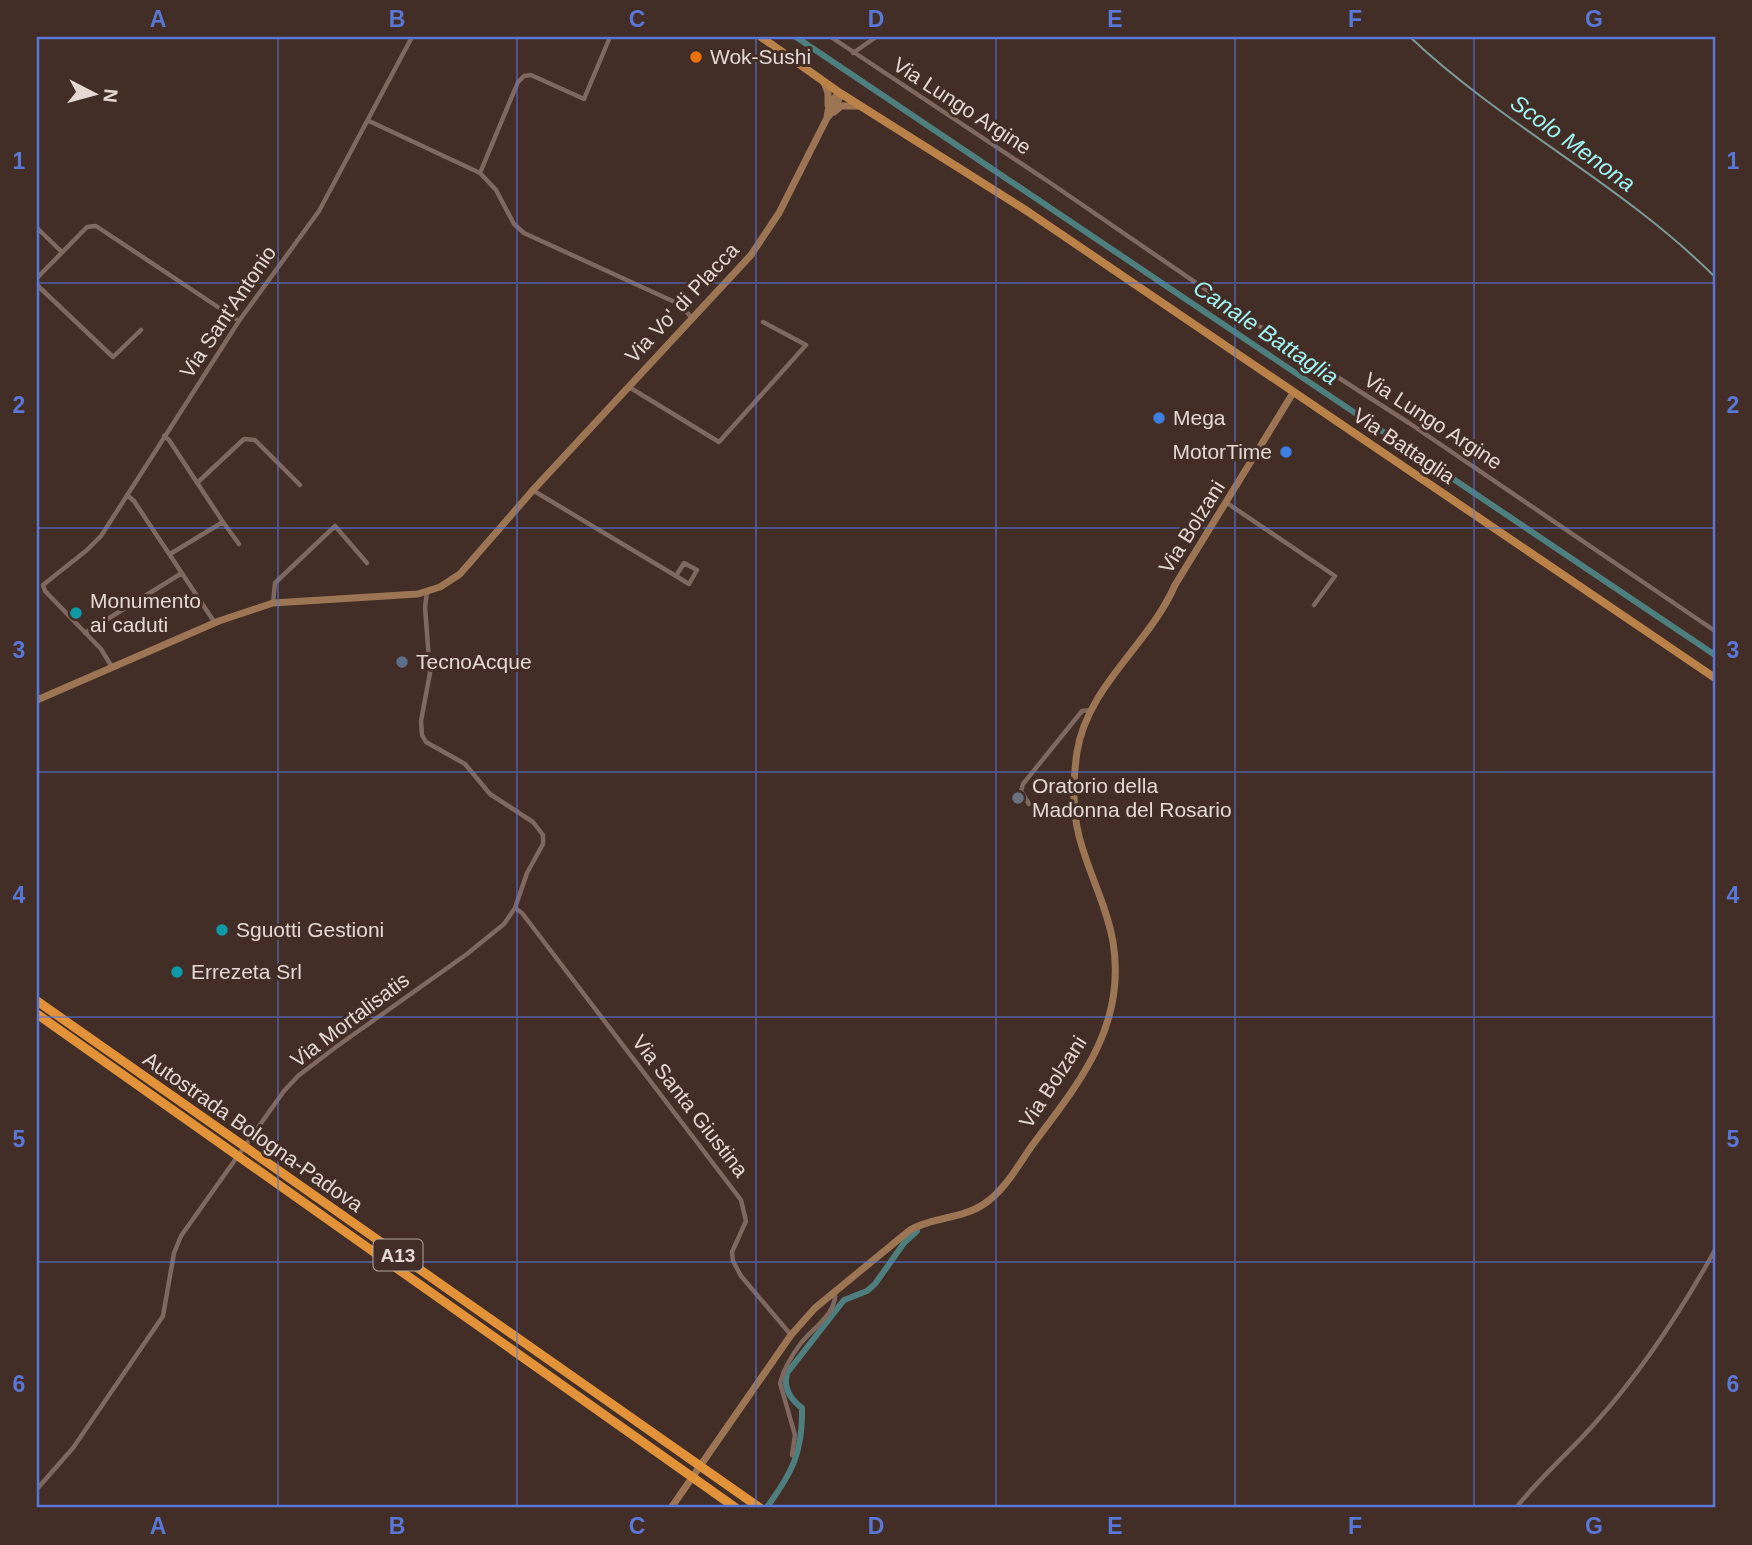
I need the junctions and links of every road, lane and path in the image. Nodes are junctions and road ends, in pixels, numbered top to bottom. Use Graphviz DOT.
graph roads {
  1 [pos="412,37"];
  2 [pos="610,37"];
  3 [pos="761,37"];
  4 [pos="831,37"];
  5 [pos="876,37"];
  6 [pos="853,53"];
  7 [pos="824,82"];
  8 [pos="840,93"];
  9 [pos="861,106"];
  10 [pos="830,110"];
  11 [pos="369,121"];
  12 [pos="480,173"];
  13 [pos="37,228"];
  14 [pos="62,252"];
  15 [pos="37,278"];
  16 [pos="37,285"];
  17 [pos="692,318"];
  18 [pos="239,321"];
  19 [pos="763,322"];
  20 [pos="141,330"];
  21 [pos="628,387"];
  22 [pos="1293,393"];
  23 [pos="164,436"];
  24 [pos="197,483"];
  25 [pos="300,485"];
  26 [pos="533,490"];
  27 [pos="127,495"];
  28 [pos="1227,503"];
  29 [pos="223,522"];
  30 [pos="239,544"];
  31 [pos="170,554"];
  32 [pos="367,563"];
  33 [pos="182,573"];
  34 [pos="676,576"];
  35 [pos="427,592"];
  36 [pos="418,594"];
  37 [pos="273,603"];
  38 [pos="1314,605"];
  39 [pos="425,607"];
  40 [pos="215,622"];
  41 [pos="1715,631"];
  42 [pos="85,633"];
  43 [pos="112,667"];
  44 [pos="1715,678"];
  45 [pos="37,700"];
  46 [pos="1091,710"];
  47 [pos="1028,804"];
  48 [pos="515,908"];
  49 [pos="37,1001"];
  50 [pos="37,1014"];
  51 [pos="1715,1250"];
  52 [pos="835,1293"];
  53 [pos="791,1335"];
  54 [pos="792,1455"];
  55 [pos="37,1489"];
  56 [pos="671,1508"];
  57 [pos="736,1508"];
  58 [pos="760,1508"];
  59 [pos="1516,1508"];
  1 -- 11 [label="street, Via Sant'Antonio"];
  2 -- 12 [label="street"];
  3 -- 7 [label="main road, Via Battaglia"];
  4 -- 6 [label="street, Via Lungo Argine"];
  5 -- 6 [label="street"];
  6 -- 41 [label="street, Via Lungo Argine"];
  7 -- 8 [label="main road, Via Battaglia"];
  7 -- 10 [label="street, Via Vo' di Placca"];
  8 -- 9 [label="main road, Via Battaglia"];
  8 -- 10 [label="street"];
  9 -- 10 [label="street"];
  9 -- 22 [label="main road, Via Battaglia"];
  10 -- 17 [label="street, Via Vo' di Placca"];
  11 -- 12 [label="street"];
  11 -- 18 [label="street, Via Sant'Antonio"];
  12 -- 17 [label="street"];
  13 -- 14 [label="street"];
  14 -- 15 [label="street"];
  14 -- 18 [label="street"];
  16 -- 20 [label="street"];
  17 -- 21 [label="street, Via Vo' di Placca"];
  18 -- 23 [label="street, Via Sant'Antonio"];
  19 -- 21 [label="street"];
  21 -- 26 [label="street, Via Vo' di Placca"];
  22 -- 28 [label="street, Via Bolzani"];
  22 -- 44 [label="main road, Via Battaglia"];
  23 -- 24 [label="street"];
  23 -- 27 [label="street, Via Sant'Antonio"];
  24 -- 25 [label="street"];
  24 -- 29 [label="street"];
  26 -- 34 [label="street"];
  26 -- 35 [label="street, Via Vo' di Placca"];
  27 -- 31 [label="street"];
  27 -- 42 [label="street, Via Sant'Antonio"];
  28 -- 38 [label="street"];
  28 -- 46 [label="street, Via Bolzani"];
  29 -- 30 [label="street"];
  29 -- 31 [label="street"];
  31 -- 33 [label="street"];
  32 -- 37 [label="street"];
  33 -- 40 [label="street"];
  33 -- 42 [label="street"];
  34 -- 34 [label="street"];
  35 -- 36 [label="street, Via Vo' di Placca"];
  35 -- 39 [label="street, Via Mortalisatis"];
  36 -- 37 [label="street, Via Vo' di Placca"];
  36 -- 39 [label="street, Via Mortalisatis"];
  37 -- 40 [label="street, Via Vo' di Placca"];
  39 -- 48 [label="street, Via Mortalisatis"];
  40 -- 43 [label="street, Via Vo' di Placca"];
  42 -- 43 [label="street"];
  43 -- 45 [label="street, Via Vo' di Placca"];
  46 -- 47 [label="street, Via Bolzani"];
  46 -- 52 [label="street, Via Bolzani"];
  48 -- 53 [label="street, Via Santa Giustina"];
  48 -- 55 [label="street, Via Mortalisatis"];
  49 -- 58 [label="highway, Autostrada Bologna-Padova / A13"];
  50 -- 57 [label="highway, Autostrada Bologna-Padova / A13"];
  51 -- 59 [label="street"];
  52 -- 53 [label="street, Via Bolzani"];
  52 -- 54 [label="street, Via Bolzani"];
  53 -- 56 [label="street, Via Bolzani"];
}
